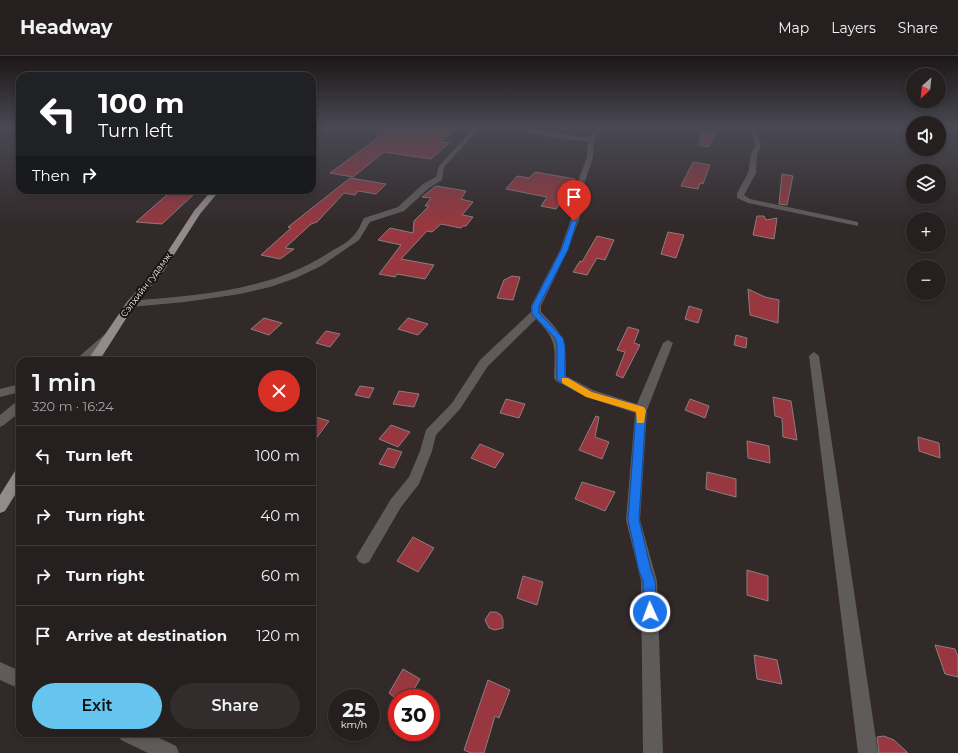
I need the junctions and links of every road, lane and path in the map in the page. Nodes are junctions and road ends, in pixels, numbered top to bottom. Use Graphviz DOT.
graph roads {
  1 [pos="448,160"];
  2 [pos="589,160"];
  3 [pos="753,160"];
  4 [pos="213,194"];
  5 [pos="854,224"];
  6 [pos="130,304"];
  7 [pos="536,314"];
  8 [pos="109,336"];
  9 [pos="668,343"];
  10 [pos="814,356"];
  11 [pos="85,357"];
  12 [pos="96,357"];
  13 [pos="16,389"];
  14 [pos="0,393"];
  15 [pos="16,408"];
  16 [pos="641,410"];
  17 [pos="0,422"];
  18 [pos="16,481"];
  19 [pos="0,507"];
  20 [pos="364,557"];
  21 [pos="0,671"];
  22 [pos="16,678"];
  23 [pos="136,737"];
  24 [pos="169,753"];
  25 [pos="653,753"];
  26 [pos="868,753"];
  1 -- 6 [label="street"];
  2 -- 7 [label="street"];
  3 -- 5 [label="street"];
  4 -- 6 [label="main road, Сэлхийн гудамж"];
  6 -- 8 [label="main road, Сэлхийн гудамж"];
  7 -- 16 [label="street"];
  7 -- 20 [label="street"];
  8 -- 11 [label="street"];
  8 -- 12 [label="main road, Сэлхийн гудамж"];
  9 -- 16 [label="street"];
  10 -- 26 [label="street"];
  13 -- 14 [label="street"];
  15 -- 17 [label="street"];
  16 -- 25 [label="street"];
  18 -- 19 [label="main road"];
  21 -- 22 [label="street"];
  23 -- 24 [label="street"];
}
